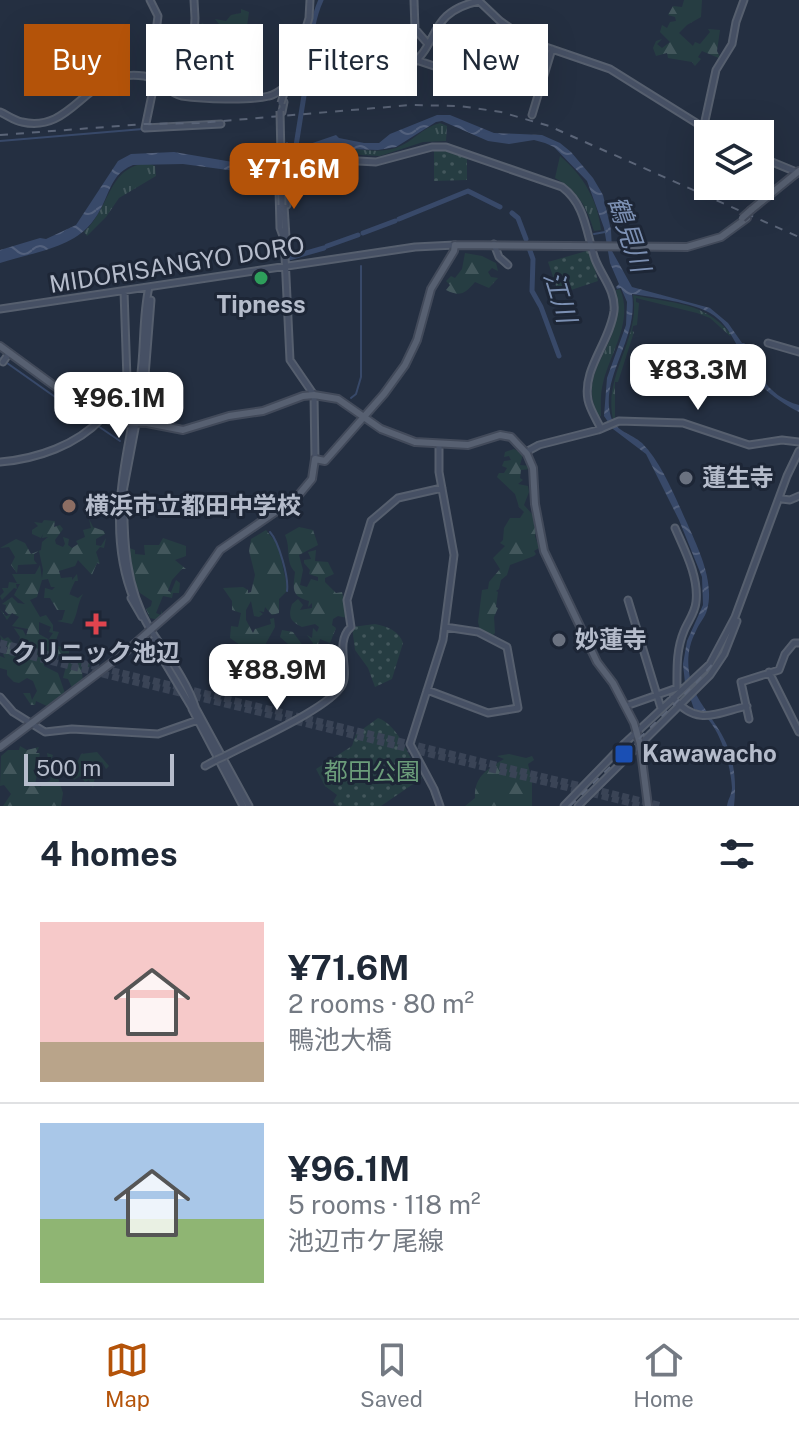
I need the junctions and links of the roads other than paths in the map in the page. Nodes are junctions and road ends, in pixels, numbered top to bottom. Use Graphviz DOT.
graph roads {
  1 [pos="150,0"];
  2 [pos="194,0"];
  3 [pos="310,0"];
  4 [pos="414,0"];
  5 [pos="744,0"];
  6 [pos="477,1"];
  7 [pos="157,24"];
  8 [pos="193,24"];
  9 [pos="307,24"];
  10 [pos="428,44"];
  11 [pos="552,50"];
  12 [pos="417,59"];
  13 [pos="146,78"];
  14 [pos="279,91"];
  15 [pos="152,96"];
  16 [pos="182,96"];
  17 [pos="287,96"];
  18 [pos="0,112"];
  19 [pos="532,115"];
  20 [pos="707,120"];
  21 [pos="221,124"];
  22 [pos="694,124"];
  23 [pos="774,162"];
  24 [pos="799,173"];
  25 [pos="287,186"];
  26 [pos="285,238"];
  27 [pos="455,245"];
  28 [pos="494,245"];
  29 [pos="593,245"];
  30 [pos="508,265"];
  31 [pos="286,266"];
  32 [pos="149,287"];
  33 [pos="124,291"];
  34 [pos="0,309"];
  35 [pos="768,343"];
  36 [pos="0,347"];
  37 [pos="799,352"];
  38 [pos="314,395"];
  39 [pos="134,413"];
  40 [pos="102,418"];
  41 [pos="364,418"];
  42 [pos="135,422"];
  43 [pos="602,429"];
  44 [pos="799,442"];
  45 [pos="439,444"];
  46 [pos="799,451"];
  47 [pos="526,452"];
  48 [pos="799,458"];
  49 [pos="315,459"];
  50 [pos="0,462"];
  51 [pos="442,488"];
  52 [pos="799,496"];
  53 [pos="782,499"];
  54 [pos="675,528"];
  55 [pos="628,600"];
  56 [pos="136,602"];
  57 [pos="445,627"];
  58 [pos="151,631"];
  59 [pos="799,643"];
  60 [pos="162,651"];
  61 [pos="769,672"];
  62 [pos="427,690"];
  63 [pos="657,695"];
  64 [pos="0,697"];
  65 [pos="673,698"];
  66 [pos="626,706"];
  67 [pos="679,706"];
  68 [pos="747,706"];
  69 [pos="661,708"];
  70 [pos="194,709"];
  71 [pos="749,719"];
  72 [pos="198,720"];
  73 [pos="31,725"];
  74 [pos="799,732"];
  75 [pos="639,738"];
  76 [pos="0,749"];
  77 [pos="205,766"];
  78 [pos="577,793"];
  79 [pos="583,800"];
  80 [pos="246,806"];
  81 [pos="440,806"];
  82 [pos="564,806"];
  83 [pos="578,806"];
  84 [pos="648,806"];
  1 -- 7 [label="street"];
  2 -- 8 [label="street"];
  3 -- 9 [label="street"];
  4 -- 10 [label="street"];
  5 -- 20 [label="street"];
  6 -- 10 [label="street"];
  6 -- 11 [label="street"];
  10 -- 12 [label="street"];
  11 -- 19 [label="street"];
  11 -- 22 [label="street"];
  13 -- 18 [label="street"];
  14 -- 16 [label="street"];
  15 -- 21 [label="street"];
  17 -- 26 [label="street, bridge"];
  23 -- 24 [label="street"];
  24 -- 29 [label="main road, bridge"];
  25 -- 26 [label="street"];
  25 -- 26 [label="street"];
  25 -- 29 [label="street"];
  26 -- 31 [label="street"];
  27 -- 28 [label="main road"];
  27 -- 31 [label="street, MIDORISANGYO DORO"];
  27 -- 41 [label="main road"];
  28 -- 29 [label="main road"];
  28 -- 30 [label="street"];
  29 -- 43 [label="street"];
  31 -- 32 [label="street, MIDORISANGYO DORO"];
  31 -- 38 [label="street"];
  32 -- 33 [label="street, MIDORISANGYO DORO"];
  32 -- 39 [label="street"];
  32 -- 42 [label="street"];
  33 -- 34 [label="street, MIDORISANGYO DORO"];
  33 -- 39 [label="street"];
  35 -- 37 [label="street"];
  36 -- 40 [label="main road"];
  38 -- 41 [label="main road"];
  38 -- 42 [label="main road"];
  38 -- 49 [label="street"];
  39 -- 42 [label="street"];
  40 -- 42 [label="main road"];
  40 -- 50 [label="street"];
  41 -- 45 [label="main road"];
  41 -- 49 [label="main road"];
  42 -- 56 [label="street"];
  42 -- 56 [label="street"];
  43 -- 44 [label="street"];
  43 -- 47 [label="street"];
  45 -- 47 [label="main road"];
  45 -- 51 [label="street"];
  46 -- 65 [label="street"];
  47 -- 66 [label="main road"];
  48 -- 53 [label="street"];
  49 -- 58 [label="main road"];
  51 -- 57 [label="street"];
  51 -- 77 [label="street, bridge"];
  52 -- 53 [label="street"];
  53 -- 67 [label="street"];
  54 -- 63 [label="street"];
  55 -- 63 [label="street"];
  56 -- 58 [label="street"];
  57 -- 62 [label="street"];
  57 -- 62 [label="street"];
  58 -- 70 [label="street"];
  58 -- 73 [label="main road"];
  59 -- 61 [label="street"];
  60 -- 70 [label="street"];
  61 -- 68 [label="street"];
  61 -- 74 [label="street"];
  62 -- 81 [label="street"];
  63 -- 66 [label="street"];
  63 -- 69 [label="street"];
  64 -- 73 [label="street"];
  65 -- 67 [label="street"];
  65 -- 69 [label="street"];
  66 -- 75 [label="main road"];
  67 -- 68 [label="street"];
  67 -- 75 [label="street"];
  68 -- 71 [label="street"];
  69 -- 75 [label="street"];
  70 -- 72 [label="street"];
  70 -- 80 [label="street"];
  72 -- 73 [label="street"];
  72 -- 80 [label="street"];
  73 -- 76 [label="main road"];
  75 -- 78 [label="street"];
  75 -- 79 [label="street"];
  75 -- 84 [label="main road"];
  78 -- 79 [label="street"];
  78 -- 82 [label="street"];
  79 -- 83 [label="street"];
}
